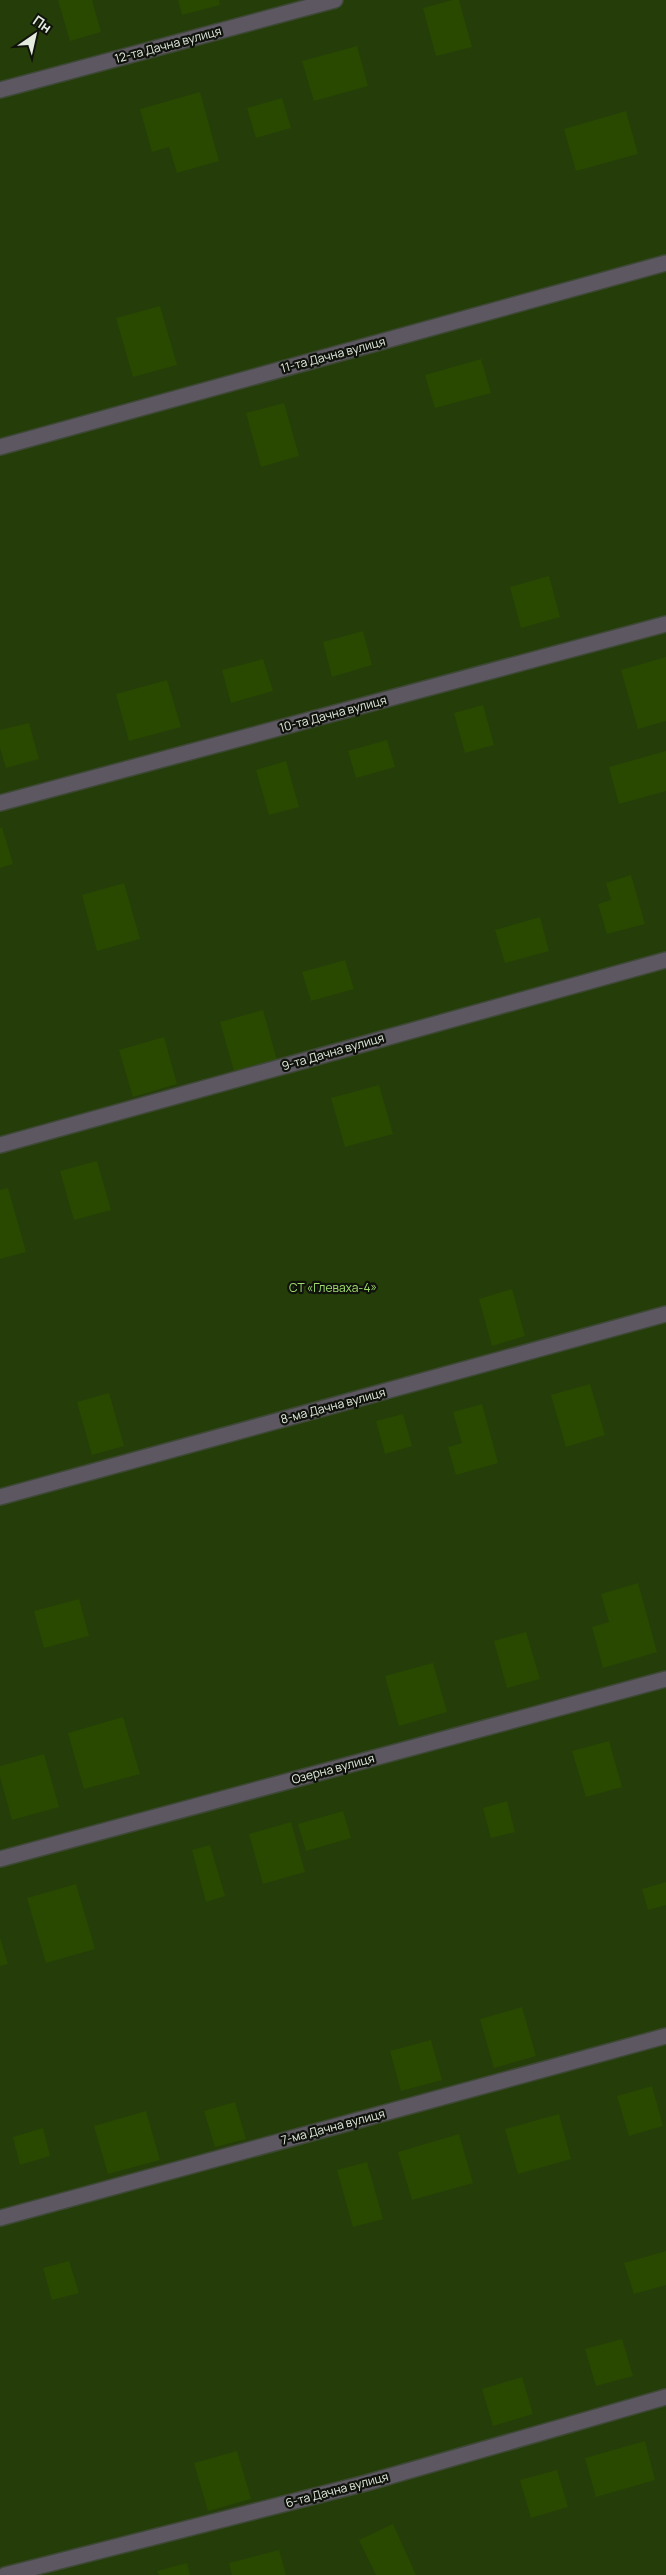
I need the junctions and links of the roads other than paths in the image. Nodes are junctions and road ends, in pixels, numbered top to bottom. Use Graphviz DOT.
graph roads {
  1 [pos="335,0"];
  2 [pos="0,90"];
  3 [pos="666,264"];
  4 [pos="0,447"];
  5 [pos="666,624"];
  6 [pos="0,803"];
  7 [pos="666,960"];
  8 [pos="0,1145"];
  9 [pos="666,1314"];
  10 [pos="0,1497"];
  11 [pos="666,1679"];
  12 [pos="0,1859"];
  13 [pos="666,2036"];
  14 [pos="0,2218"];
  15 [pos="666,2398"];
  16 [pos="5,2575"];
  1 -- 2 [label="lane, 12-та Дачна вулиця"];
  3 -- 4 [label="lane, 11-та Дачна вулиця"];
  5 -- 6 [label="lane, 10-та Дачна вулиця"];
  7 -- 8 [label="lane, 9-та Дачна вулиця"];
  9 -- 10 [label="lane, 8-ма Дачна вулиця"];
  11 -- 12 [label="lane, Озерна вулиця"];
  13 -- 14 [label="lane, 7-ма Дачна вулиця"];
  15 -- 16 [label="lane, 6-та Дачна вулиця"];
}
